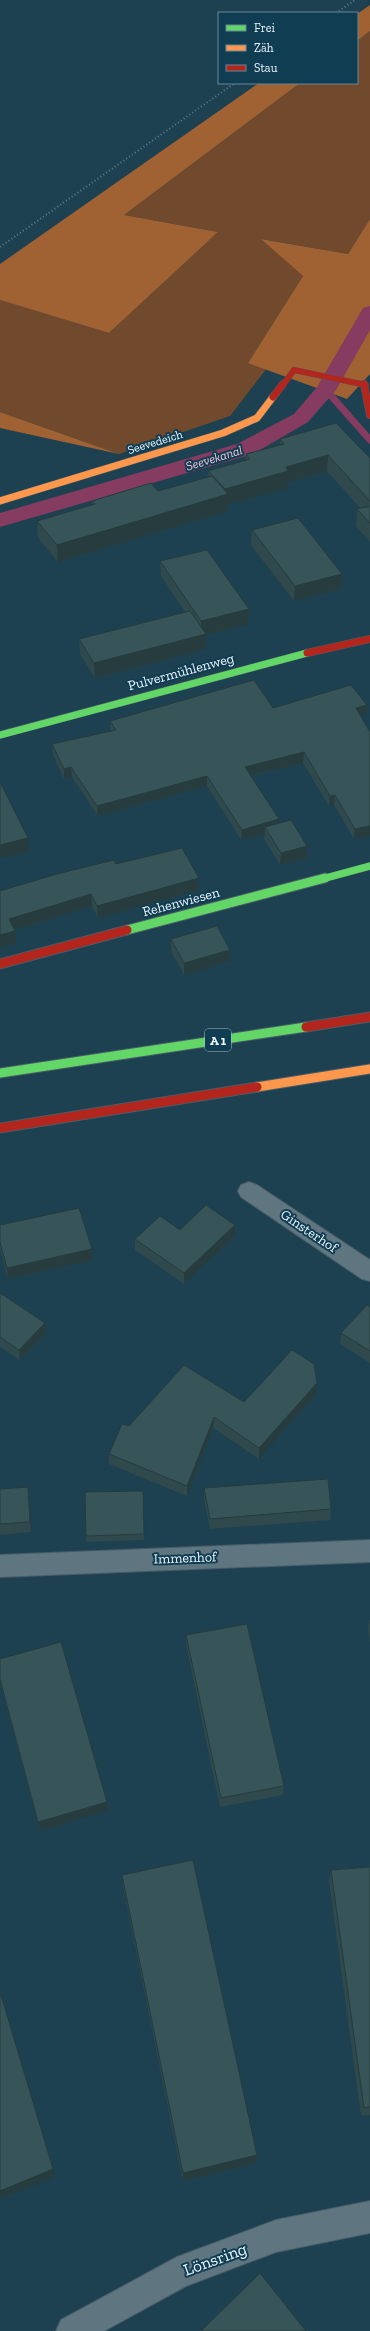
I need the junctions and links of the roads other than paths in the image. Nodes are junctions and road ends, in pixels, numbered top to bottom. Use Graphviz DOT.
graph roads {
  1 [pos="370,416"];
  2 [pos="0,501"];
  3 [pos="370,639"];
  4 [pos="0,735"];
  5 [pos="370,866"];
  6 [pos="0,964"];
  7 [pos="370,1017"];
  8 [pos="370,1069"];
  9 [pos="0,1072"];
  10 [pos="0,1128"];
  11 [pos="249,1191"];
  12 [pos="370,1272"];
  13 [pos="370,1551"];
  14 [pos="0,1566"];
  15 [pos="370,2217"];
  16 [pos="72,2331"];
  1 -- 2 [label="main road, Seevedeich"];
  3 -- 4 [label="main road, Pulvermühlenweg"];
  5 -- 6 [label="main road, Rehenwiesen"];
  7 -- 9 [label="main road, A 1"];
  8 -- 10 [label="main road"];
  11 -- 12 [label="street, Ginsterhof"];
  13 -- 14 [label="street, Immenhof"];
  15 -- 16 [label="street, Lönsring"];
}
